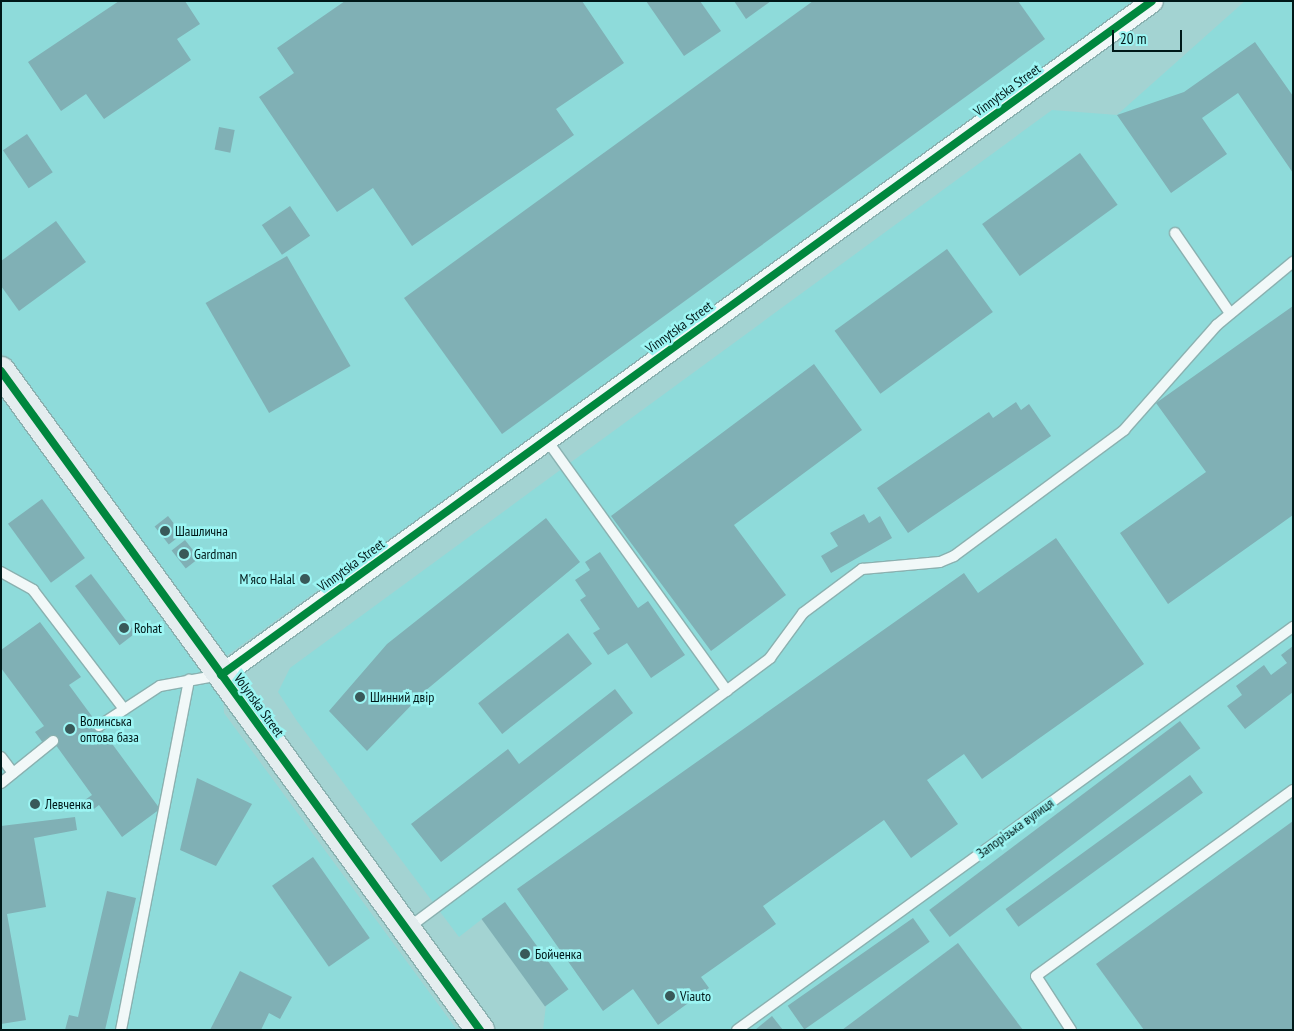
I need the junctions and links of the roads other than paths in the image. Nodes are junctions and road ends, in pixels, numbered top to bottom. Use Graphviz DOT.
graph roads {
  1 [pos="1152,1"];
  2 [pos="1175,233"];
  3 [pos="1293,262"];
  4 [pos="1230,313"];
  5 [pos="1,371"];
  6 [pos="546,439"];
  7 [pos="1,572"];
  8 [pos="1293,627"];
  9 [pos="221,675"];
  10 [pos="189,680"];
  11 [pos="727,691"];
  12 [pos="124,709"];
  13 [pos="99,726"];
  14 [pos="53,741"];
  15 [pos="1,757"];
  16 [pos="14,773"];
  17 [pos="1,783"];
  18 [pos="1293,790"];
  19 [pos="407,928"];
  20 [pos="121,1030"];
  21 [pos="480,1030"];
  22 [pos="737,1030"];
  23 [pos="1071,1030"];
  1 -- 6 [label="street, Vinnytska Street"];
  2 -- 4 [label="lane"];
  3 -- 4 [label="lane"];
  4 -- 11 [label="lane"];
  5 -- 9 [label="street, Volynska Street"];
  6 -- 9 [label="street, Vinnytska Street"];
  6 -- 11 [label="lane"];
  7 -- 12 [label="lane"];
  8 -- 22 [label="lane, Запорізька вулиця"];
  9 -- 10 [label="lane"];
  9 -- 19 [label="street, Volynska Street"];
  10 -- 12 [label="lane"];
  10 -- 20 [label="lane"];
  11 -- 19 [label="lane"];
  12 -- 13 [label="lane"];
  14 -- 16 [label="lane"];
  15 -- 16 [label="lane"];
  16 -- 17 [label="lane"];
  18 -- 23 [label="lane"];
  19 -- 21 [label="street, Volynska Street"];
}
